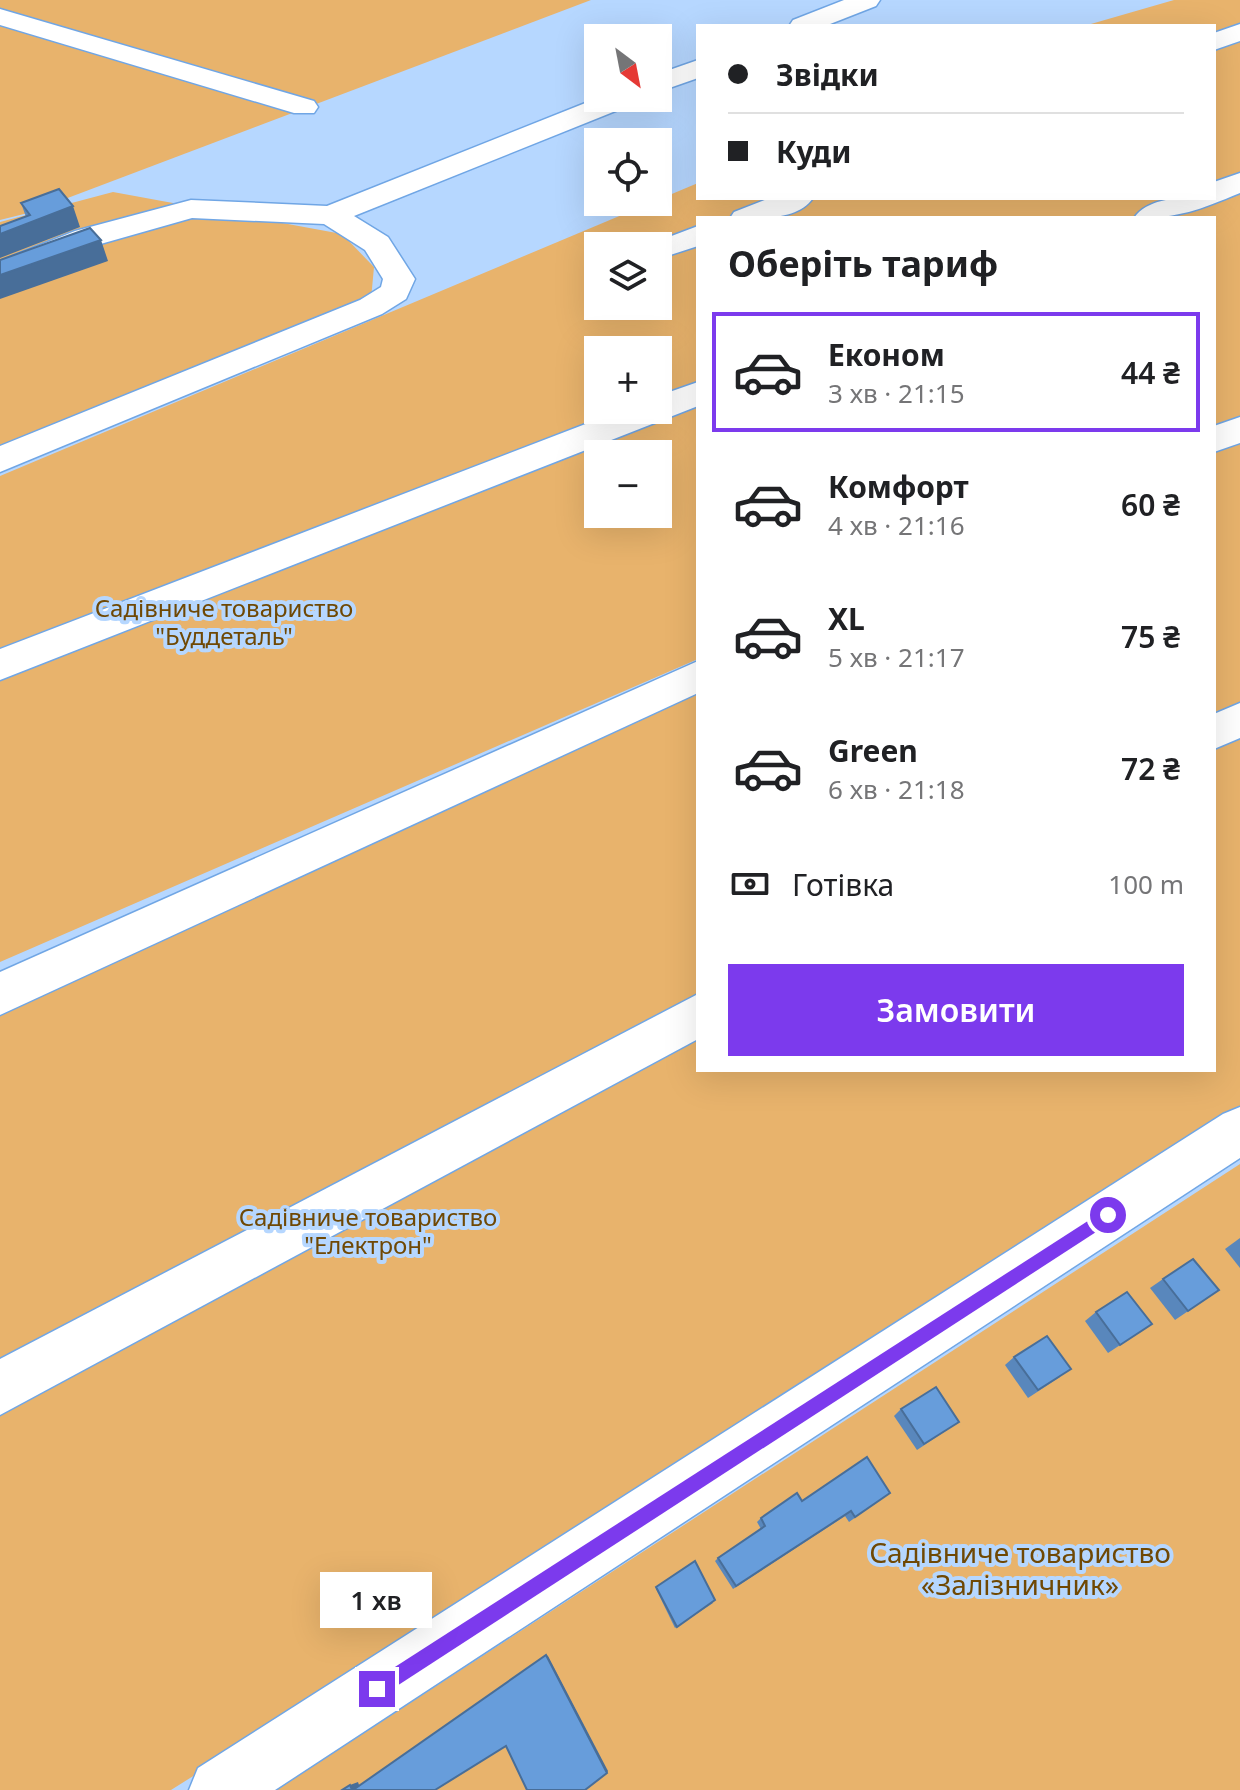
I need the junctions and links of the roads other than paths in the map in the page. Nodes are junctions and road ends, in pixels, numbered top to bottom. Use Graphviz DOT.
graph roads {
  1 [pos="867,0"];
  2 [pos="0,17"];
  3 [pos="807,24"];
  4 [pos="1240,32"];
  5 [pos="1216,41"];
  6 [pos="696,69"];
  7 [pos="672,78"];
  8 [pos="304,107"];
  9 [pos="588,112"];
  10 [pos="1240,182"];
  11 [pos="1216,192"];
  12 [pos="793,200"];
  13 [pos="1195,200"];
  14 [pos="331,215"];
  15 [pos="750,216"];
  16 [pos="1154,216"];
  17 [pos="696,236"];
  18 [pos="672,245"];
  19 [pos="0,272"];
  20 [pos="696,394"];
  21 [pos="672,403"];
  22 [pos="618,424"];
  23 [pos="1240,429"];
  24 [pos="1216,439"];
  25 [pos="0,460"];
  26 [pos="0,665"];
  27 [pos="696,677"];
  28 [pos="1240,719"];
  29 [pos="1216,732"];
  30 [pos="0,994"];
  31 [pos="696,1016"];
  32 [pos="1240,1130"];
  33 [pos="0,1388"];
  34 [pos="220,1790"];
  1 -- 3 [label="lane"];
  2 -- 8 [label="lane"];
  4 -- 5 [label="lane"];
  6 -- 7 [label="lane"];
  9 -- 14 [label="lane"];
  10 -- 11 [label="lane"];
  12 -- 15 [label="lane"];
  13 -- 16 [label="lane"];
  14 -- 19 [label="lane"];
  14 -- 25 [label="lane"];
  17 -- 18 [label="lane"];
  20 -- 21 [label="lane"];
  22 -- 26 [label="lane"];
  23 -- 24 [label="lane"];
  27 -- 30 [label="lane"];
  28 -- 29 [label="lane"];
  31 -- 33 [label="lane"];
  32 -- 34 [label="lane"];
}
